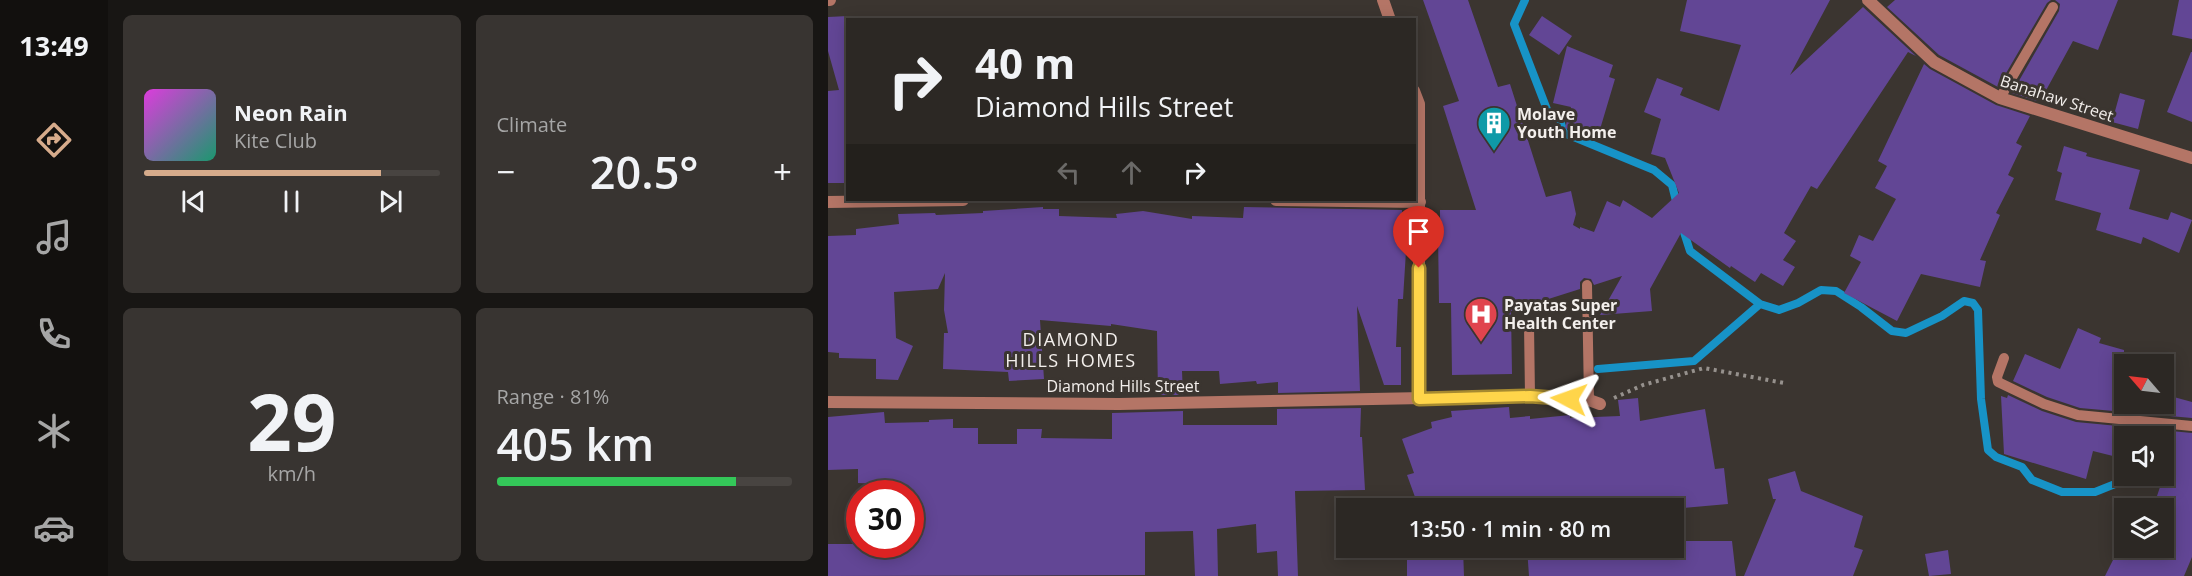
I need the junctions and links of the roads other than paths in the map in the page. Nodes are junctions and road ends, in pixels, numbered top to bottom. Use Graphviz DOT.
graph roads {
  1 [pos="1383,0"];
  2 [pos="1868,0"];
  3 [pos="2053,7"];
  4 [pos="1389,18"];
  5 [pos="1416,96"];
  6 [pos="2000,98"];
  7 [pos="2192,158"];
  8 [pos="896,201"];
  9 [pos="1348,201"];
  10 [pos="828,202"];
  11 [pos="1420,202"];
  12 [pos="1587,285"];
  13 [pos="1528,325"];
  14 [pos="2004,358"];
  15 [pos="1530,396"];
  16 [pos="1419,399"];
  17 [pos="828,402"];
  18 [pos="1594,402"];
  19 [pos="2192,426"];
  1 -- 4 [label="street"];
  2 -- 6 [label="street, Banahaw Street"];
  3 -- 6 [label="lane"];
  5 -- 11 [label="street"];
  6 -- 7 [label="street, Banahaw Street"];
  8 -- 10 [label="street"];
  9 -- 11 [label="street"];
  11 -- 16 [label="street"];
  12 -- 18 [label="lane"];
  13 -- 15 [label="lane"];
  14 -- 19 [label="lane"];
  15 -- 16 [label="street, Diamond Hills Street"];
  15 -- 18 [label="street, Diamond Hills Street"];
  16 -- 17 [label="street, Diamond Hills Street"];
}
